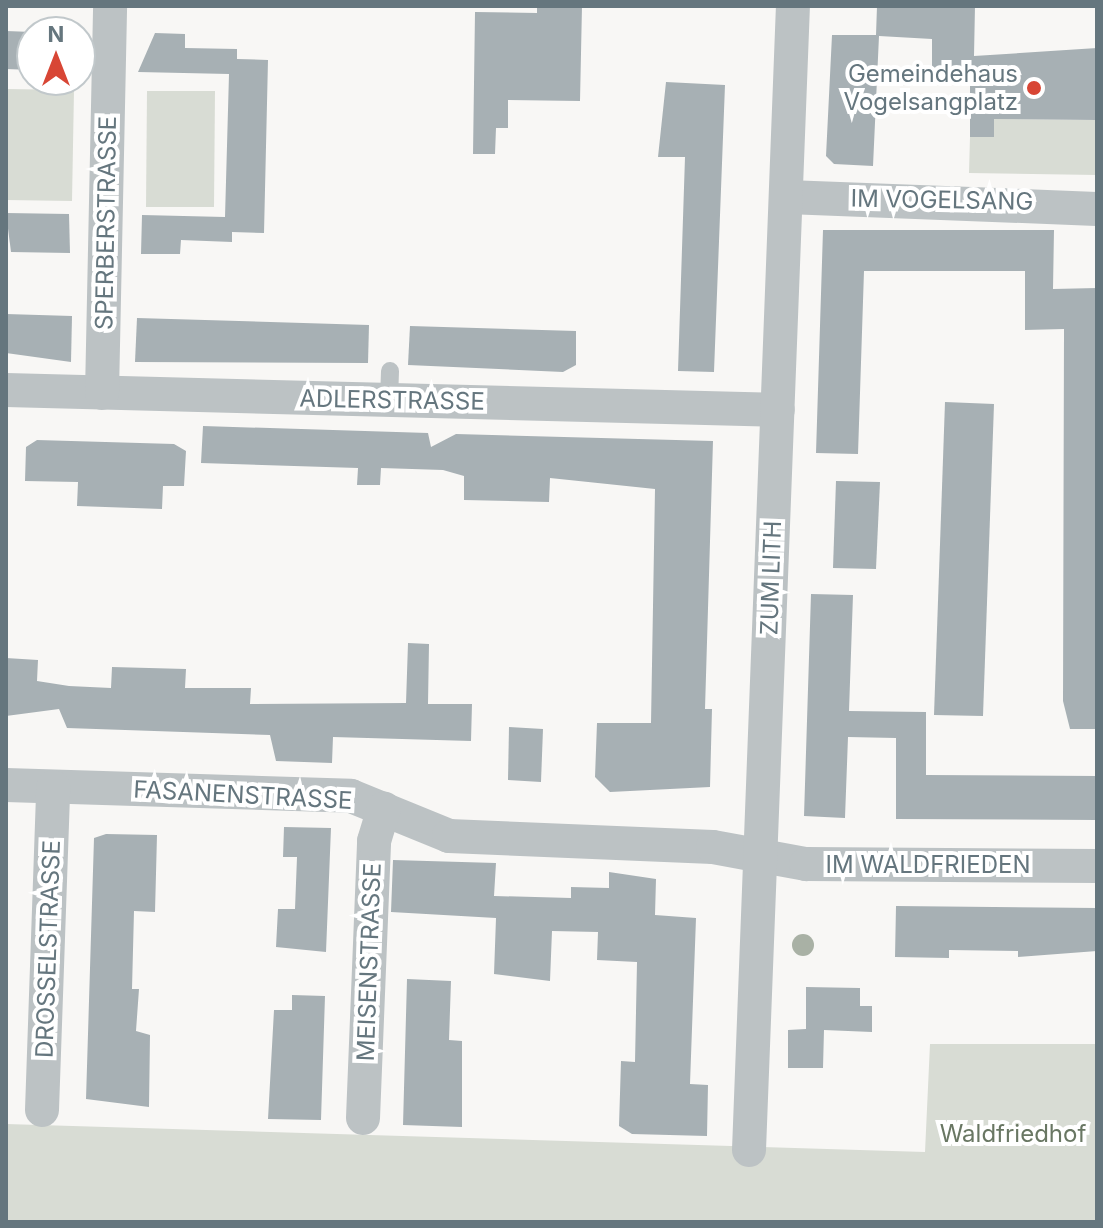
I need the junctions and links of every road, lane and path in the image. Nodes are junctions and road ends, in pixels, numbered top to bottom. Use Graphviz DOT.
graph roads {
  1 [pos="110,6"];
  2 [pos="793,6"];
  3 [pos="787,197"];
  4 [pos="1097,209"];
  5 [pos="6,390"];
  6 [pos="102,393"];
  7 [pos="778,410"];
  8 [pos="6,785"];
  9 [pos="53,787"];
  10 [pos="384,808"];
  11 [pos="759,857"];
  12 [pos="1097,866"];
  13 [pos="42,1110"];
  14 [pos="363,1118"];
  15 [pos="749,1150"];
  1 -- 6 [label="street, SPERBERSTRASSE"];
  2 -- 3 [label="street, ZUM LITH"];
  3 -- 4 [label="street, IM VOGELSANG"];
  3 -- 7 [label="street, ZUM LITH"];
  5 -- 6 [label="street, ADLERSTRASSE"];
  6 -- 7 [label="street, ADLERSTRASSE"];
  7 -- 11 [label="street, ZUM LITH"];
  8 -- 9 [label="street, FASANENSTRASSE"];
  9 -- 10 [label="street, FASANENSTRASSE"];
  9 -- 13 [label="street, DROSSELSTRASSE"];
  10 -- 11 [label="street, FASANENSTRASSE"];
  10 -- 14 [label="street, MEISENSTRASSE"];
  11 -- 12 [label="street, IM WALDFRIEDEN"];
  11 -- 15 [label="street, ZUM LITH"];
}
